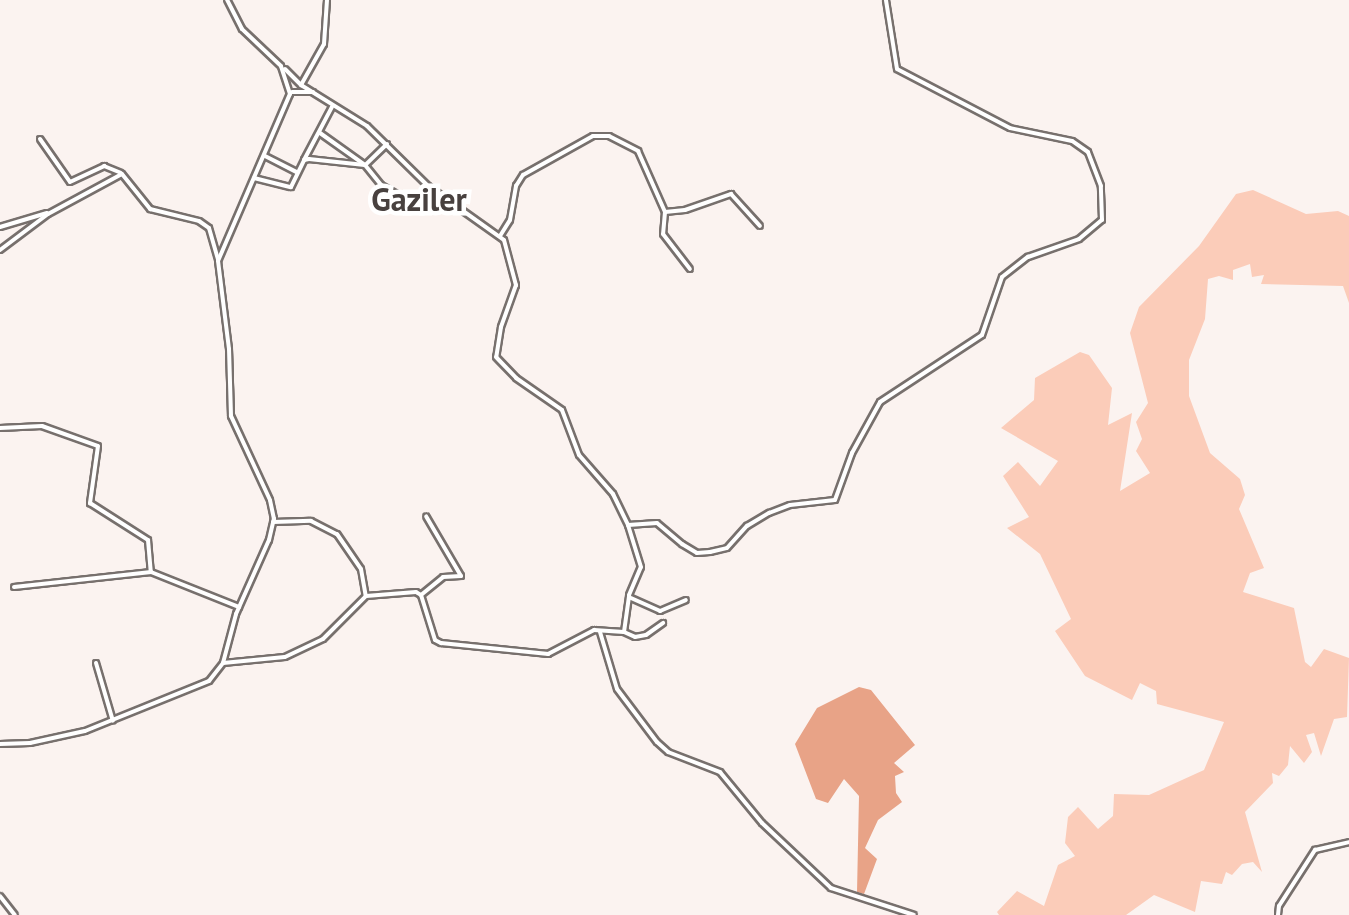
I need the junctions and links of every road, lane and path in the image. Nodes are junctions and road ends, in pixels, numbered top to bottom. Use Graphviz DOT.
graph roads {
  1 [pos="226,0"];
  2 [pos="326,0"];
  3 [pos="886,0"];
  4 [pos="281,66"];
  5 [pos="301,85"];
  6 [pos="290,92"];
  7 [pos="312,92"];
  8 [pos="333,105"];
  9 [pos="320,134"];
  10 [pos="40,139"];
  11 [pos="387,144"];
  12 [pos="264,156"];
  13 [pos="304,160"];
  14 [pos="365,165"];
  15 [pos="297,172"];
  16 [pos="122,174"];
  17 [pos="254,178"];
  18 [pos="428,186"];
  19 [pos="665,212"];
  20 [pos="48,214"];
  21 [pos="760,226"];
  22 [pos="0,227"];
  23 [pos="500,236"];
  24 [pos="0,250"];
  25 [pos="218,261"];
  26 [pos="690,269"];
  27 [pos="0,428"];
  28 [pos="426,516"];
  29 [pos="273,522"];
  30 [pos="628,525"];
  31 [pos="150,572"];
  32 [pos="14,587"];
  33 [pos="421,595"];
  34 [pos="366,596"];
  35 [pos="630,597"];
  36 [pos="686,600"];
  37 [pos="239,607"];
  38 [pos="662,623"];
  39 [pos="600,632"];
  40 [pos="624,632"];
  41 [pos="96,663"];
  42 [pos="222,663"];
  43 [pos="113,722"];
  44 [pos="0,744"];
  45 [pos="1349,842"];
  46 [pos="0,896"];
  47 [pos="13,914"];
  48 [pos="914,915"];
  49 [pos="1278,915"];
  1 -- 4 [label="street"];
  2 -- 5 [label="street"];
  3 -- 30 [label="street"];
  4 -- 5 [label="street"];
  4 -- 6 [label="street"];
  5 -- 7 [label="street"];
  6 -- 7 [label="street"];
  6 -- 12 [label="street"];
  7 -- 8 [label="street"];
  8 -- 9 [label="street"];
  8 -- 11 [label="street"];
  9 -- 13 [label="street"];
  9 -- 14 [label="street"];
  10 -- 16 [label="street"];
  11 -- 14 [label="street"];
  11 -- 18 [label="street"];
  12 -- 15 [label="street"];
  12 -- 17 [label="street"];
  13 -- 14 [label="street"];
  13 -- 15 [label="street"];
  14 -- 18 [label="street"];
  15 -- 17 [label="street"];
  16 -- 20 [label="street"];
  16 -- 25 [label="street"];
  17 -- 25 [label="street"];
  18 -- 23 [label="street"];
  19 -- 21 [label="street"];
  19 -- 23 [label="street"];
  19 -- 26 [label="street"];
  20 -- 22 [label="street"];
  20 -- 24 [label="street"];
  23 -- 30 [label="street"];
  25 -- 29 [label="street"];
  27 -- 31 [label="street"];
  28 -- 33 [label="street"];
  29 -- 34 [label="street"];
  29 -- 37 [label="street"];
  30 -- 35 [label="street"];
  31 -- 32 [label="street"];
  31 -- 37 [label="street"];
  33 -- 34 [label="street"];
  33 -- 39 [label="street"];
  34 -- 42 [label="street"];
  35 -- 36 [label="street"];
  35 -- 40 [label="street"];
  37 -- 42 [label="street"];
  38 -- 40 [label="street"];
  39 -- 40 [label="street"];
  39 -- 48 [label="street"];
  41 -- 43 [label="street"];
  42 -- 43 [label="street"];
  43 -- 44 [label="street"];
  45 -- 49 [label="street"];
  46 -- 47 [label="street"];
}
